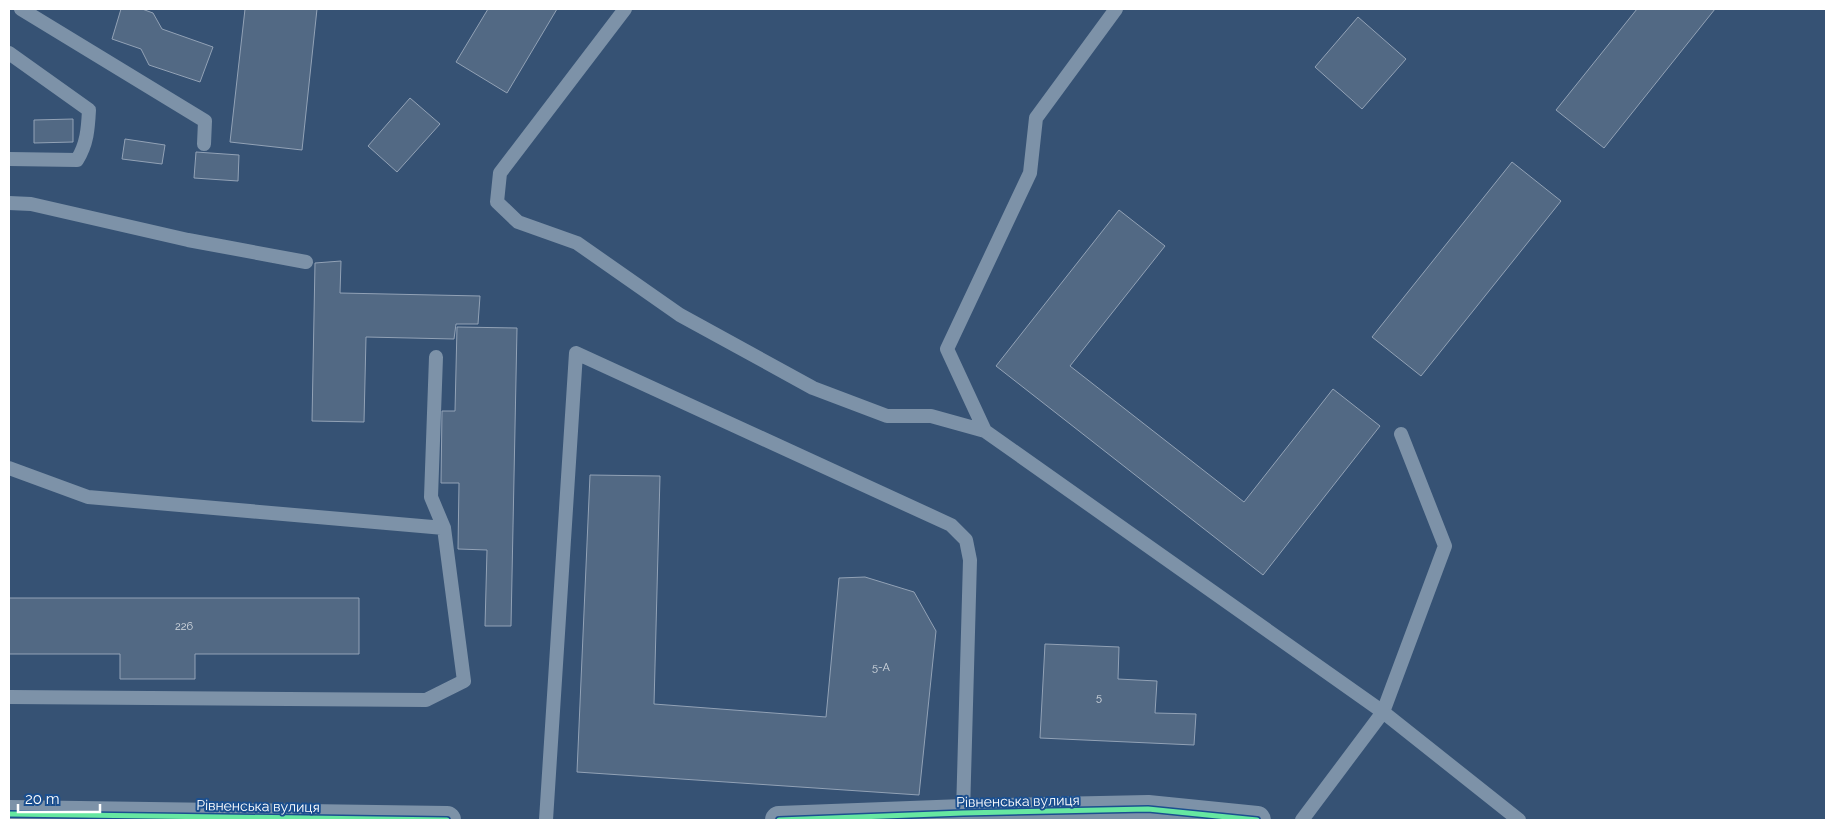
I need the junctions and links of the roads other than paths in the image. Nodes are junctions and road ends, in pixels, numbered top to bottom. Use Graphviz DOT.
graph roads {
  1 [pos="21,9"];
  2 [pos="625,9"];
  3 [pos="1116,9"];
  4 [pos="9,53"];
  5 [pos="204,144"];
  6 [pos="9,159"];
  7 [pos="9,203"];
  8 [pos="306,262"];
  9 [pos="436,357"];
  10 [pos="985,431"];
  11 [pos="1401,434"];
  12 [pos="9,468"];
  13 [pos="444,528"];
  14 [pos="9,697"];
  15 [pos="1383,712"];
  16 [pos="963,813"];
  17 [pos="9,814"];
  18 [pos="447,820"];
  19 [pos="546,820"];
  20 [pos="779,820"];
  21 [pos="1258,820"];
  22 [pos="1302,820"];
  23 [pos="1519,820"];
  1 -- 5 [label="lane"];
  2 -- 10 [label="lane"];
  3 -- 10 [label="lane"];
  4 -- 6 [label="lane"];
  7 -- 8 [label="lane"];
  9 -- 13 [label="lane"];
  10 -- 15 [label="lane"];
  11 -- 15 [label="lane"];
  12 -- 13 [label="lane"];
  13 -- 14 [label="lane"];
  15 -- 22 [label="lane"];
  15 -- 23 [label="lane"];
  16 -- 19 [label="lane"];
  16 -- 20 [label="street, Рівненська вулиця"];
  16 -- 21 [label="street, Рівненська вулиця"];
  17 -- 18 [label="street, Рівненська вулиця"];
}
